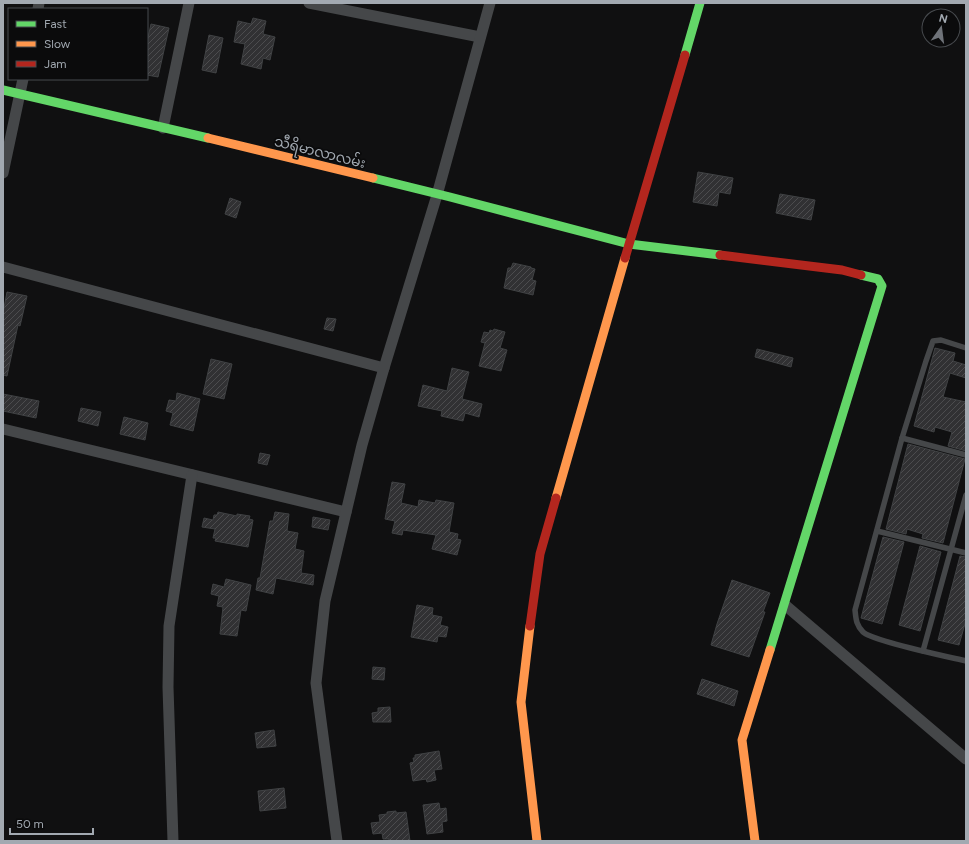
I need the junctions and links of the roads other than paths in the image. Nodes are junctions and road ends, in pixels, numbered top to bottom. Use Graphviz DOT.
graph roads {
  1 [pos="189,3"];
  2 [pos="309,3"];
  3 [pos="490,3"];
  4 [pos="700,3"];
  5 [pos="480,37"];
  6 [pos="23,80"];
  7 [pos="3,90"];
  8 [pos="20,93"];
  9 [pos="163,128"];
  10 [pos="3,173"];
  11 [pos="437,195"];
  12 [pos="629,244"];
  13 [pos="3,267"];
  14 [pos="966,348"];
  15 [pos="384,368"];
  16 [pos="3,429"];
  17 [pos="902,438"];
  18 [pos="966,454"];
  19 [pos="192,475"];
  20 [pos="966,495"];
  21 [pos="346,512"];
  22 [pos="877,531"];
  23 [pos="950,550"];
  24 [pos="966,553"];
  25 [pos="785,605"];
  26 [pos="923,651"];
  27 [pos="966,661"];
  28 [pos="966,759"];
  29 [pos="173,841"];
  30 [pos="337,841"];
  31 [pos="537,841"];
  32 [pos="755,841"];
  1 -- 9 [label="street"];
  2 -- 5 [label="street"];
  3 -- 5 [label="street"];
  4 -- 12 [label="street"];
  5 -- 11 [label="street"];
  6 -- 8 [label="street"];
  7 -- 8 [label="street, သီရိမာလာလမ်း"];
  8 -- 9 [label="street, သီရိမာလာလမ်း"];
  8 -- 10 [label="street"];
  9 -- 11 [label="street, သီရိမာလာလမ်း"];
  11 -- 12 [label="street, သီရိမာလာလမ်း"];
  11 -- 15 [label="street"];
  12 -- 25 [label="street, သီရိမာလာလမ်း"];
  12 -- 31 [label="street"];
  13 -- 15 [label="street"];
  14 -- 17 [label="lane"];
  15 -- 21 [label="street"];
  16 -- 19 [label="street"];
  17 -- 18 [label="lane"];
  17 -- 22 [label="lane"];
  19 -- 21 [label="street"];
  19 -- 29 [label="street"];
  20 -- 23 [label="lane"];
  21 -- 30 [label="street"];
  22 -- 23 [label="lane"];
  22 -- 26 [label="lane"];
  23 -- 24 [label="lane"];
  23 -- 26 [label="lane"];
  25 -- 28 [label="street"];
  25 -- 32 [label="street, သီရိမာလာလမ်း"];
  26 -- 27 [label="lane"];
}
